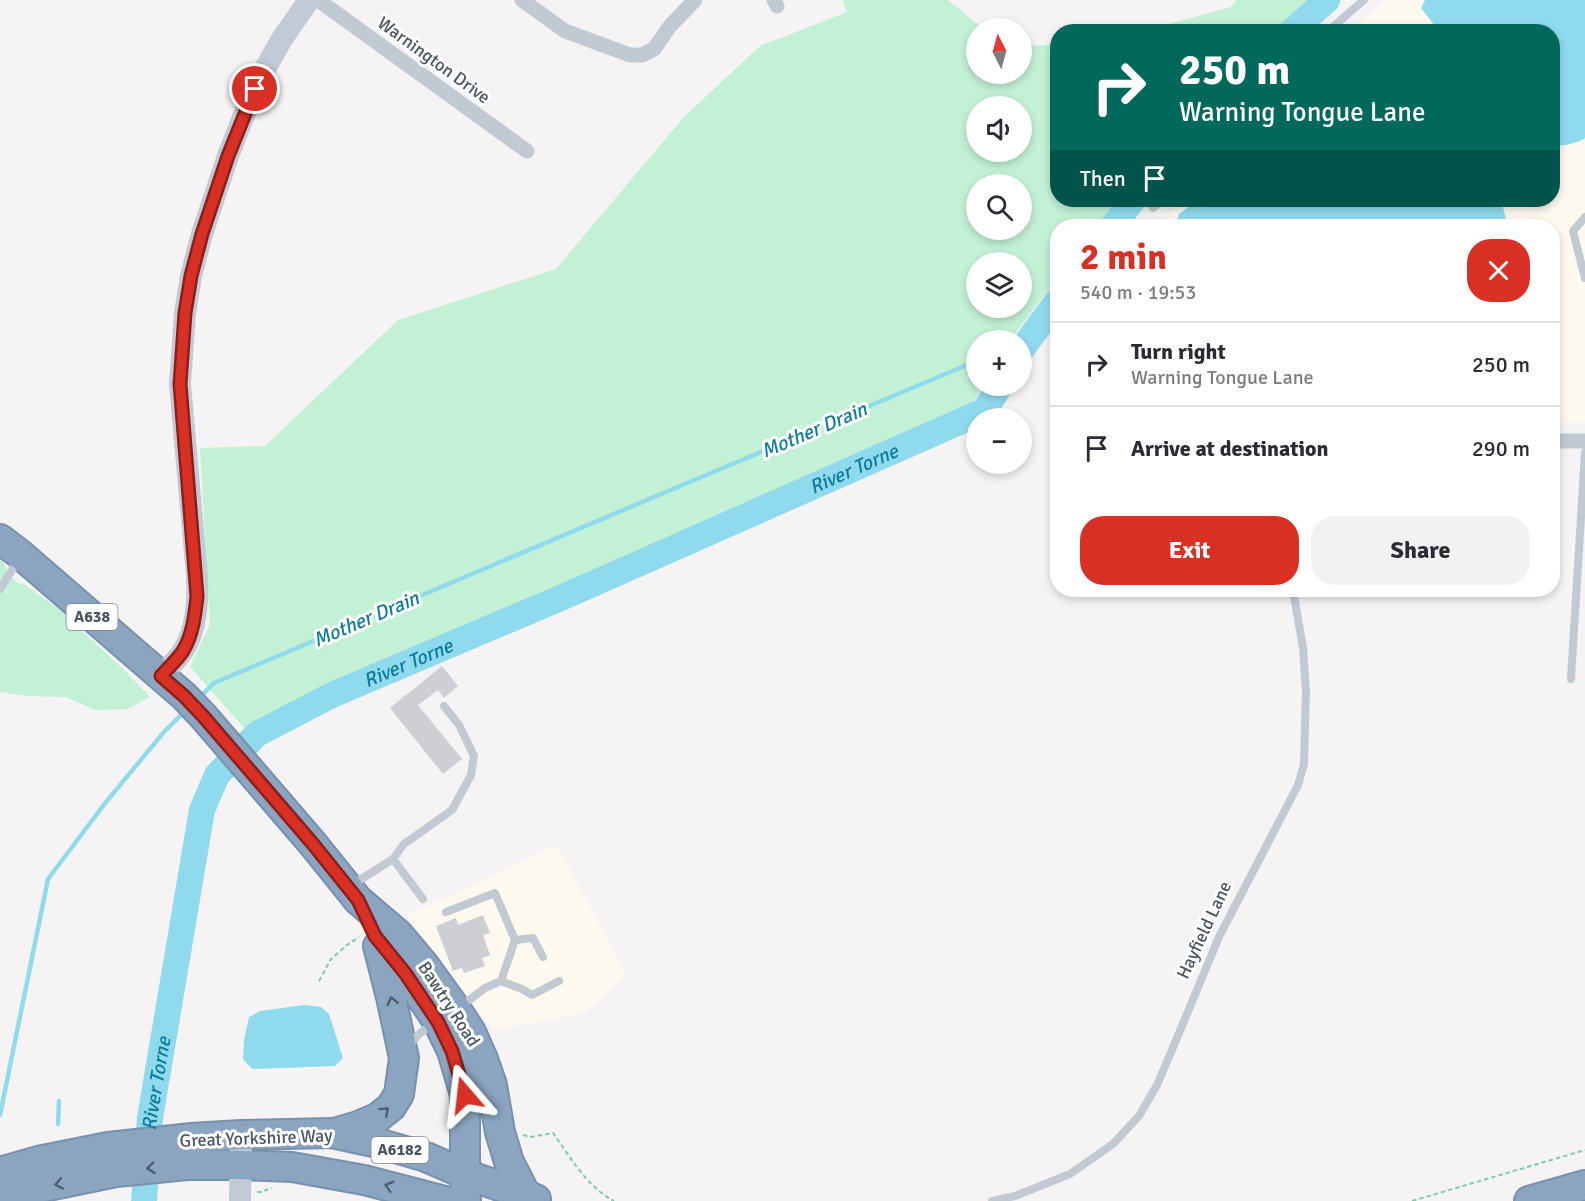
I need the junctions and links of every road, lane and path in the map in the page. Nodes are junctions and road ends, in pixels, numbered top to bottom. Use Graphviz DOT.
graph roads {
  1 [pos="309,0"];
  2 [pos="318,0"];
  3 [pos="522,0"];
  4 [pos="695,0"];
  5 [pos="1364,0"];
  6 [pos="1336,24"];
  7 [pos="527,151"];
  8 [pos="1585,218"];
  9 [pos="1585,278"];
  10 [pos="1560,441"];
  11 [pos="1585,441"];
  12 [pos="1585,452"];
  13 [pos="11,547"];
  14 [pos="0,589"];
  15 [pos="1294,597"];
  16 [pos="161,676"];
  17 [pos="1571,679"];
  18 [pos="444,706"];
  19 [pos="393,859"];
  20 [pos="353,894"];
  21 [pos="423,899"];
  22 [pos="446,912"];
  23 [pos="373,933"];
  24 [pos="515,940"];
  25 [pos="543,957"];
  26 [pos="319,981"];
  27 [pos="501,981"];
  28 [pos="559,981"];
  29 [pos="447,1015"];
  30 [pos="404,1058"];
  31 [pos="332,1133"];
  32 [pos="511,1133"];
  33 [pos="240,1135"];
  34 [pos="1585,1150"];
  35 [pos="189,1151"];
  36 [pos="240,1165"];
  37 [pos="1,1180"];
  38 [pos="1585,1185"];
  39 [pos="470,1189"];
  40 [pos="533,1198"];
  41 [pos="240,1201"];
  42 [pos="445,1201"];
  43 [pos="614,1201"];
  44 [pos="992,1201"];
  45 [pos="1412,1201"];
  46 [pos="1529,1201"];
  1 -- 16 [label="street"];
  2 -- 7 [label="street, Warnington Drive"];
  3 -- 4 [label="street"];
  5 -- 6 [label="lane"];
  8 -- 9 [label="lane"];
  10 -- 11 [label="street"];
  12 -- 17 [label="lane"];
  13 -- 14 [label="lane"];
  13 -- 16 [label="highway, Bawtry Road / A638"];
  15 -- 44 [label="lane, Hayfield Lane"];
  16 -- 20 [label="highway, Bawtry Road / A638"];
  18 -- 19 [label="lane"];
  19 -- 20 [label="lane"];
  19 -- 21 [label="lane"];
  20 -- 23 [label="highway, Bawtry Road / A638"];
  20 -- 29 [label="highway, Bawtry Road / A638"];
  22 -- 24 [label="lane"];
  23 -- 26 [label="path"];
  23 -- 29 [label="highway, Bawtry Road / A638"];
  30 -- 23 [label="highway, one-way"];
  24 -- 25 [label="lane"];
  24 -- 27 [label="lane"];
  27 -- 28 [label="lane"];
  27 -- 29 [label="lane"];
  29 -- 30 [label="lane"];
  29 -- 32 [label="highway, Bawtry Road / A638"];
  29 -- 39 [label="highway, Bawtry Road / A638"];
  31 -- 30 [label="highway, one-way"];
  31 -- 33 [label="highway, Great Yorkshire Way / A6182"];
  31 -- 39 [label="highway, Great Yorkshire Way / A6182"];
  32 -- 39 [label="highway"];
  32 -- 40 [label="highway, Bawtry Road / A638"];
  32 -- 43 [label="path"];
  33 -- 35 [label="highway, Great Yorkshire Way / A6182"];
  33 -- 36 [label="street"];
  34 -- 45 [label="path"];
  35 -- 36 [label="highway, Great Yorkshire Way / A6182"];
  35 -- 37 [label="highway, Great Yorkshire Way / A6182"];
  36 -- 41 [label="street"];
  42 -- 36 [label="highway, Great Yorkshire Way / A6182, one-way"];
  38 -- 46 [label="highway"];
  39 -- 40 [label="highway, Great Yorkshire Way / A6182"];
}
